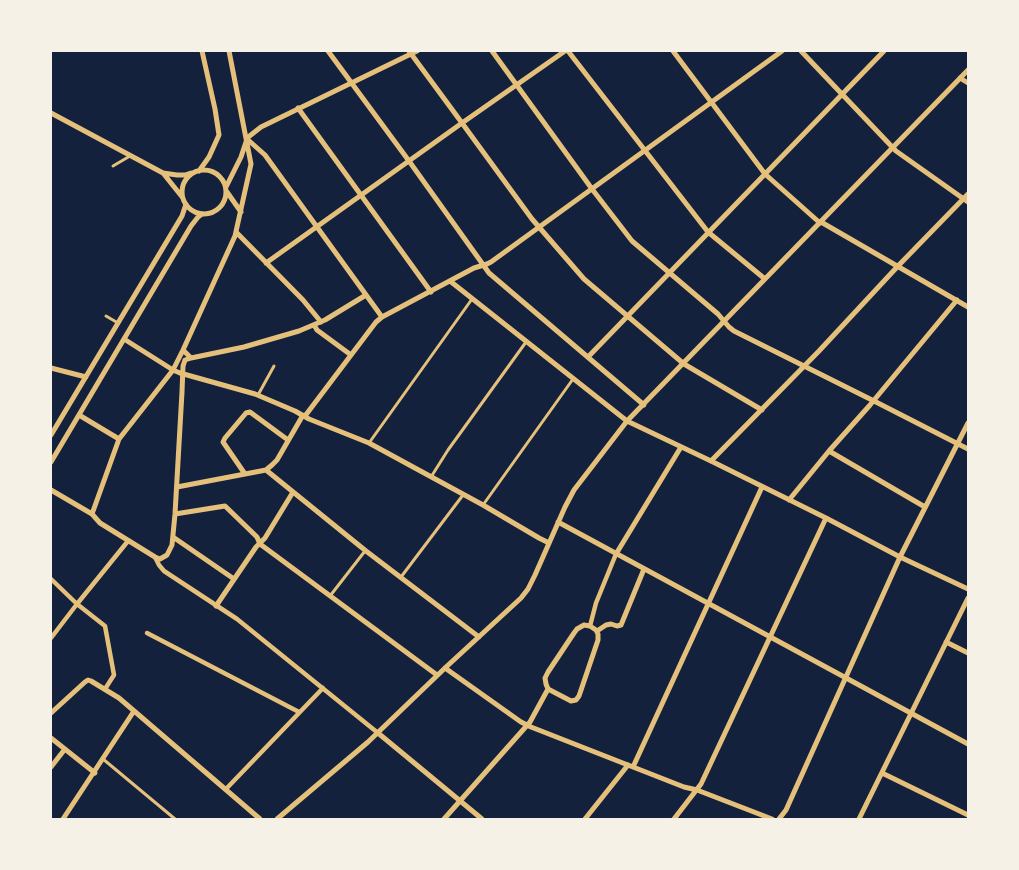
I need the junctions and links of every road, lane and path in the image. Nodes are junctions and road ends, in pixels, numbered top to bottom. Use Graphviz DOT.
graph roads {
  1 [pos="202,51"];
  2 [pos="228,51"];
  3 [pos="328,51"];
  4 [pos="417,51"];
  5 [pos="492,51"];
  6 [pos="566,51"];
  7 [pos="673,51"];
  8 [pos="782,51"];
  9 [pos="801,51"];
  10 [pos="884,51"];
  11 [pos="410,53"];
  12 [pos="968,70"];
  13 [pos="960,78"];
  14 [pos="352,82"];
  15 [pos="968,83"];
  16 [pos="516,85"];
  17 [pos="842,95"];
  18 [pos="711,103"];
  19 [pos="298,108"];
  20 [pos="51,113"];
  21 [pos="462,123"];
  22 [pos="247,138"];
  23 [pos="893,148"];
  24 [pos="646,151"];
  25 [pos="130,156"];
  26 [pos="409,161"];
  27 [pos="113,166"];
  28 [pos="197,172"];
  29 [pos="163,173"];
  30 [pos="765,174"];
  31 [pos="226,189"];
  32 [pos="592,189"];
  33 [pos="361,195"];
  34 [pos="183,198"];
  35 [pos="966,198"];
  36 [pos="186,204"];
  37 [pos="241,212"];
  38 [pos="202,214"];
  39 [pos="820,223"];
  40 [pos="317,226"];
  41 [pos="538,228"];
  42 [pos="236,232"];
  43 [pos="708,232"];
  44 [pos="266,263"];
  45 [pos="484,265"];
  46 [pos="898,266"];
  47 [pos="669,273"];
  48 [pos="765,279"];
  49 [pos="450,281"];
  50 [pos="431,292"];
  51 [pos="366,294"];
  52 [pos="473,299"];
  53 [pos="956,300"];
  54 [pos="968,307"];
  55 [pos="106,316"];
  56 [pos="628,316"];
  57 [pos="382,317"];
  58 [pos="322,322"];
  59 [pos="724,322"];
  60 [pos="118,323"];
  61 [pos="314,325"];
  62 [pos="124,339"];
  63 [pos="526,341"];
  64 [pos="183,350"];
  65 [pos="351,356"];
  66 [pos="588,357"];
  67 [pos="191,358"];
  68 [pos="684,364"];
  69 [pos="274,366"];
  70 [pos="804,366"];
  71 [pos="51,368"];
  72 [pos="173,370"];
  73 [pos="183,374"];
  74 [pos="86,377"];
  75 [pos="574,378"];
  76 [pos="258,395"];
  77 [pos="874,401"];
  78 [pos="644,405"];
  79 [pos="762,410"];
  80 [pos="79,415"];
  81 [pos="304,416"];
  82 [pos="627,421"];
  83 [pos="968,424"];
  84 [pos="51,435"];
  85 [pos="119,438"];
  86 [pos="288,440"];
  87 [pos="369,443"];
  88 [pos="958,444"];
  89 [pos="681,447"];
  90 [pos="968,449"];
  91 [pos="829,451"];
  92 [pos="712,461"];
  93 [pos="51,462"];
  94 [pos="266,470"];
  95 [pos="245,474"];
  96 [pos="431,477"];
  97 [pos="762,486"];
  98 [pos="177,487"];
  99 [pos="51,490"];
  100 [pos="293,492"];
  101 [pos="463,494"];
  102 [pos="790,500"];
  103 [pos="483,505"];
  104 [pos="925,507"];
  105 [pos="92,514"];
  106 [pos="175,514"];
  107 [pos="826,518"];
  108 [pos="558,522"];
  109 [pos="173,537"];
  110 [pos="128,540"];
  111 [pos="259,543"];
  112 [pos="549,543"];
  113 [pos="366,550"];
  114 [pos="616,554"];
  115 [pos="155,557"];
  116 [pos="900,557"];
  117 [pos="644,569"];
  118 [pos="401,577"];
  119 [pos="234,578"];
  120 [pos="51,579"];
  121 [pos="968,589"];
  122 [pos="330,596"];
  123 [pos="968,598"];
  124 [pos="709,603"];
  125 [pos="76,604"];
  126 [pos="216,606"];
  127 [pos="590,626"];
  128 [pos="597,631"];
  129 [pos="147,633"];
  130 [pos="479,637"];
  131 [pos="770,637"];
  132 [pos="51,638"];
  133 [pos="946,642"];
  134 [pos="968,652"];
  135 [pos="445,668"];
  136 [pos="437,675"];
  137 [pos="846,678"];
  138 [pos="323,688"];
  139 [pos="105,689"];
  140 [pos="548,689"];
  141 [pos="134,711"];
  142 [pos="299,712"];
  143 [pos="51,713"];
  144 [pos="911,713"];
  145 [pos="527,725"];
  146 [pos="378,733"];
  147 [pos="51,738"];
  148 [pos="968,744"];
  149 [pos="65,749"];
  150 [pos="103,759"];
  151 [pos="630,766"];
  152 [pos="51,767"];
  153 [pos="95,773"];
  154 [pos="882,773"];
  155 [pos="226,789"];
  156 [pos="697,790"];
  157 [pos="460,801"];
  158 [pos="968,815"];
  159 [pos="64,819"];
  160 [pos="176,819"];
  161 [pos="260,819"];
  162 [pos="277,819"];
  163 [pos="444,819"];
  164 [pos="482,819"];
  165 [pos="585,819"];
  166 [pos="674,819"];
  167 [pos="772,819"];
  168 [pos="779,819"];
  169 [pos="859,819"];
  1 -- 28 [label="street"];
  2 -- 22 [label="street"];
  3 -- 14 [label="street"];
  4 -- 11 [label="street"];
  5 -- 16 [label="street"];
  6 -- 16 [label="street"];
  6 -- 24 [label="street"];
  7 -- 18 [label="street"];
  8 -- 18 [label="street"];
  9 -- 17 [label="street"];
  10 -- 17 [label="street"];
  11 -- 14 [label="street"];
  11 -- 21 [label="street"];
  12 -- 13 [label="street"];
  13 -- 15 [label="street"];
  13 -- 23 [label="street"];
  14 -- 19 [label="street"];
  14 -- 26 [label="street"];
  16 -- 21 [label="street"];
  16 -- 32 [label="street"];
  17 -- 23 [label="street"];
  17 -- 30 [label="street"];
  18 -- 24 [label="street"];
  18 -- 30 [label="street"];
  19 -- 22 [label="street"];
  19 -- 33 [label="street"];
  20 -- 25 [label="street"];
  21 -- 26 [label="street"];
  21 -- 41 [label="street"];
  22 -- 31 [label="street"];
  22 -- 37 [label="street"];
  22 -- 40 [label="street"];
  23 -- 35 [label="street"];
  23 -- 39 [label="street"];
  24 -- 32 [label="street"];
  24 -- 43 [label="street"];
  25 -- 27 [label="lane"];
  25 -- 29 [label="street"];
  26 -- 33 [label="street"];
  26 -- 45 [label="street"];
  28 -- 29 [label="street"];
  28 -- 31 [label="street"];
  28 -- 34 [label="street"];
  29 -- 34 [label="street"];
  30 -- 39 [label="street"];
  30 -- 43 [label="street"];
  31 -- 37 [label="street"];
  31 -- 38 [label="street"];
  32 -- 41 [label="street"];
  32 -- 47 [label="street"];
  33 -- 40 [label="street"];
  33 -- 50 [label="street"];
  34 -- 36 [label="street"];
  35 -- 46 [label="street"];
  36 -- 38 [label="street"];
  36 -- 60 [label="street"];
  37 -- 42 [label="street"];
  38 -- 62 [label="street"];
  39 -- 46 [label="street"];
  39 -- 48 [label="street"];
  40 -- 44 [label="street"];
  40 -- 51 [label="street"];
  41 -- 45 [label="street"];
  41 -- 56 [label="street"];
  42 -- 44 [label="street"];
  42 -- 64 [label="street"];
  43 -- 47 [label="street"];
  43 -- 48 [label="street"];
  44 -- 58 [label="street"];
  45 -- 49 [label="street"];
  45 -- 66 [label="street"];
  46 -- 53 [label="street"];
  46 -- 70 [label="street"];
  47 -- 56 [label="street"];
  47 -- 59 [label="street"];
  48 -- 59 [label="street"];
  49 -- 50 [label="street"];
  49 -- 52 [label="street"];
  50 -- 57 [label="street"];
  51 -- 57 [label="street"];
  51 -- 58 [label="street"];
  52 -- 63 [label="street"];
  52 -- 87 [label="lane"];
  53 -- 54 [label="street"];
  53 -- 77 [label="street"];
  55 -- 60 [label="lane"];
  56 -- 66 [label="street"];
  56 -- 68 [label="street"];
  57 -- 65 [label="street"];
  58 -- 61 [label="street"];
  59 -- 68 [label="street"];
  59 -- 70 [label="street"];
  60 -- 74 [label="street"];
  61 -- 65 [label="street"];
  61 -- 67 [label="street"];
  62 -- 72 [label="street"];
  62 -- 80 [label="street"];
  63 -- 75 [label="street"];
  63 -- 96 [label="lane"];
  64 -- 67 [label="street"];
  64 -- 72 [label="street"];
  65 -- 81 [label="street"];
  66 -- 78 [label="street"];
  67 -- 73 [label="street"];
  68 -- 78 [label="street"];
  68 -- 79 [label="street"];
  69 -- 76 [label="lane"];
  70 -- 77 [label="street"];
  70 -- 79 [label="street"];
  71 -- 74 [label="street"];
  72 -- 73 [label="street"];
  72 -- 85 [label="street"];
  73 -- 76 [label="street"];
  73 -- 98 [label="street"];
  74 -- 84 [label="street"];
  75 -- 82 [label="street"];
  75 -- 103 [label="lane"];
  76 -- 81 [label="street"];
  77 -- 88 [label="street"];
  77 -- 91 [label="street"];
  78 -- 82 [label="street"];
  79 -- 92 [label="street"];
  80 -- 85 [label="street"];
  80 -- 93 [label="street"];
  81 -- 86 [label="street"];
  81 -- 87 [label="street"];
  82 -- 89 [label="street"];
  82 -- 108 [label="street"];
  83 -- 88 [label="street"];
  85 -- 105 [label="street"];
  86 -- 94 [label="street"];
  86 -- 95 [label="street"];
  87 -- 96 [label="street"];
  88 -- 90 [label="street"];
  88 -- 104 [label="street"];
  89 -- 92 [label="street"];
  89 -- 114 [label="street"];
  91 -- 102 [label="street"];
  91 -- 104 [label="street"];
  92 -- 97 [label="street"];
  94 -- 95 [label="street"];
  94 -- 100 [label="street"];
  95 -- 98 [label="street"];
  96 -- 101 [label="street"];
  97 -- 102 [label="street"];
  97 -- 124 [label="street"];
  98 -- 106 [label="street"];
  99 -- 105 [label="street"];
  100 -- 111 [label="street"];
  100 -- 113 [label="street"];
  101 -- 103 [label="street"];
  101 -- 118 [label="lane"];
  102 -- 107 [label="street"];
  103 -- 112 [label="street"];
  104 -- 116 [label="street"];
  105 -- 110 [label="street"];
  106 -- 109 [label="street"];
  106 -- 111 [label="street"];
  107 -- 116 [label="street"];
  107 -- 131 [label="street"];
  108 -- 112 [label="street"];
  108 -- 114 [label="street"];
  109 -- 115 [label="street"];
  109 -- 119 [label="street"];
  110 -- 115 [label="street"];
  110 -- 125 [label="street"];
  111 -- 119 [label="street"];
  111 -- 122 [label="street"];
  112 -- 130 [label="street"];
  113 -- 118 [label="street"];
  113 -- 122 [label="lane"];
  114 -- 117 [label="street"];
  114 -- 127 [label="street"];
  115 -- 126 [label="street"];
  116 -- 121 [label="street"];
  116 -- 137 [label="street"];
  117 -- 124 [label="street"];
  117 -- 128 [label="street"];
  118 -- 130 [label="street"];
  119 -- 126 [label="street"];
  120 -- 125 [label="street"];
  122 -- 136 [label="street"];
  123 -- 133 [label="street"];
  124 -- 131 [label="street"];
  124 -- 151 [label="street"];
  125 -- 132 [label="street"];
  125 -- 139 [label="street"];
  126 -- 138 [label="street"];
  127 -- 128 [label="street"];
  127 -- 140 [label="street"];
  128 -- 140 [label="street"];
  129 -- 142 [label="street"];
  130 -- 135 [label="street"];
  131 -- 137 [label="street"];
  131 -- 156 [label="street"];
  133 -- 134 [label="street"];
  133 -- 144 [label="street"];
  135 -- 136 [label="street"];
  135 -- 145 [label="street"];
  136 -- 146 [label="street"];
  137 -- 144 [label="street"];
  137 -- 168 [label="street"];
  138 -- 142 [label="street"];
  138 -- 146 [label="street"];
  139 -- 141 [label="street"];
  139 -- 143 [label="street"];
  140 -- 145 [label="street"];
  141 -- 150 [label="street"];
  141 -- 155 [label="street"];
  142 -- 155 [label="street"];
  144 -- 148 [label="street"];
  144 -- 154 [label="street"];
  145 -- 151 [label="street"];
  145 -- 157 [label="street"];
  146 -- 157 [label="street"];
  146 -- 162 [label="street"];
  147 -- 149 [label="street"];
  149 -- 152 [label="street"];
  149 -- 153 [label="street"];
  150 -- 153 [label="street"];
  150 -- 160 [label="lane"];
  151 -- 156 [label="street"];
  151 -- 165 [label="street"];
  153 -- 159 [label="street"];
  154 -- 158 [label="street"];
  154 -- 169 [label="street"];
  155 -- 161 [label="street"];
  156 -- 166 [label="street"];
  156 -- 167 [label="street"];
  157 -- 163 [label="street"];
  157 -- 164 [label="street"];
}
